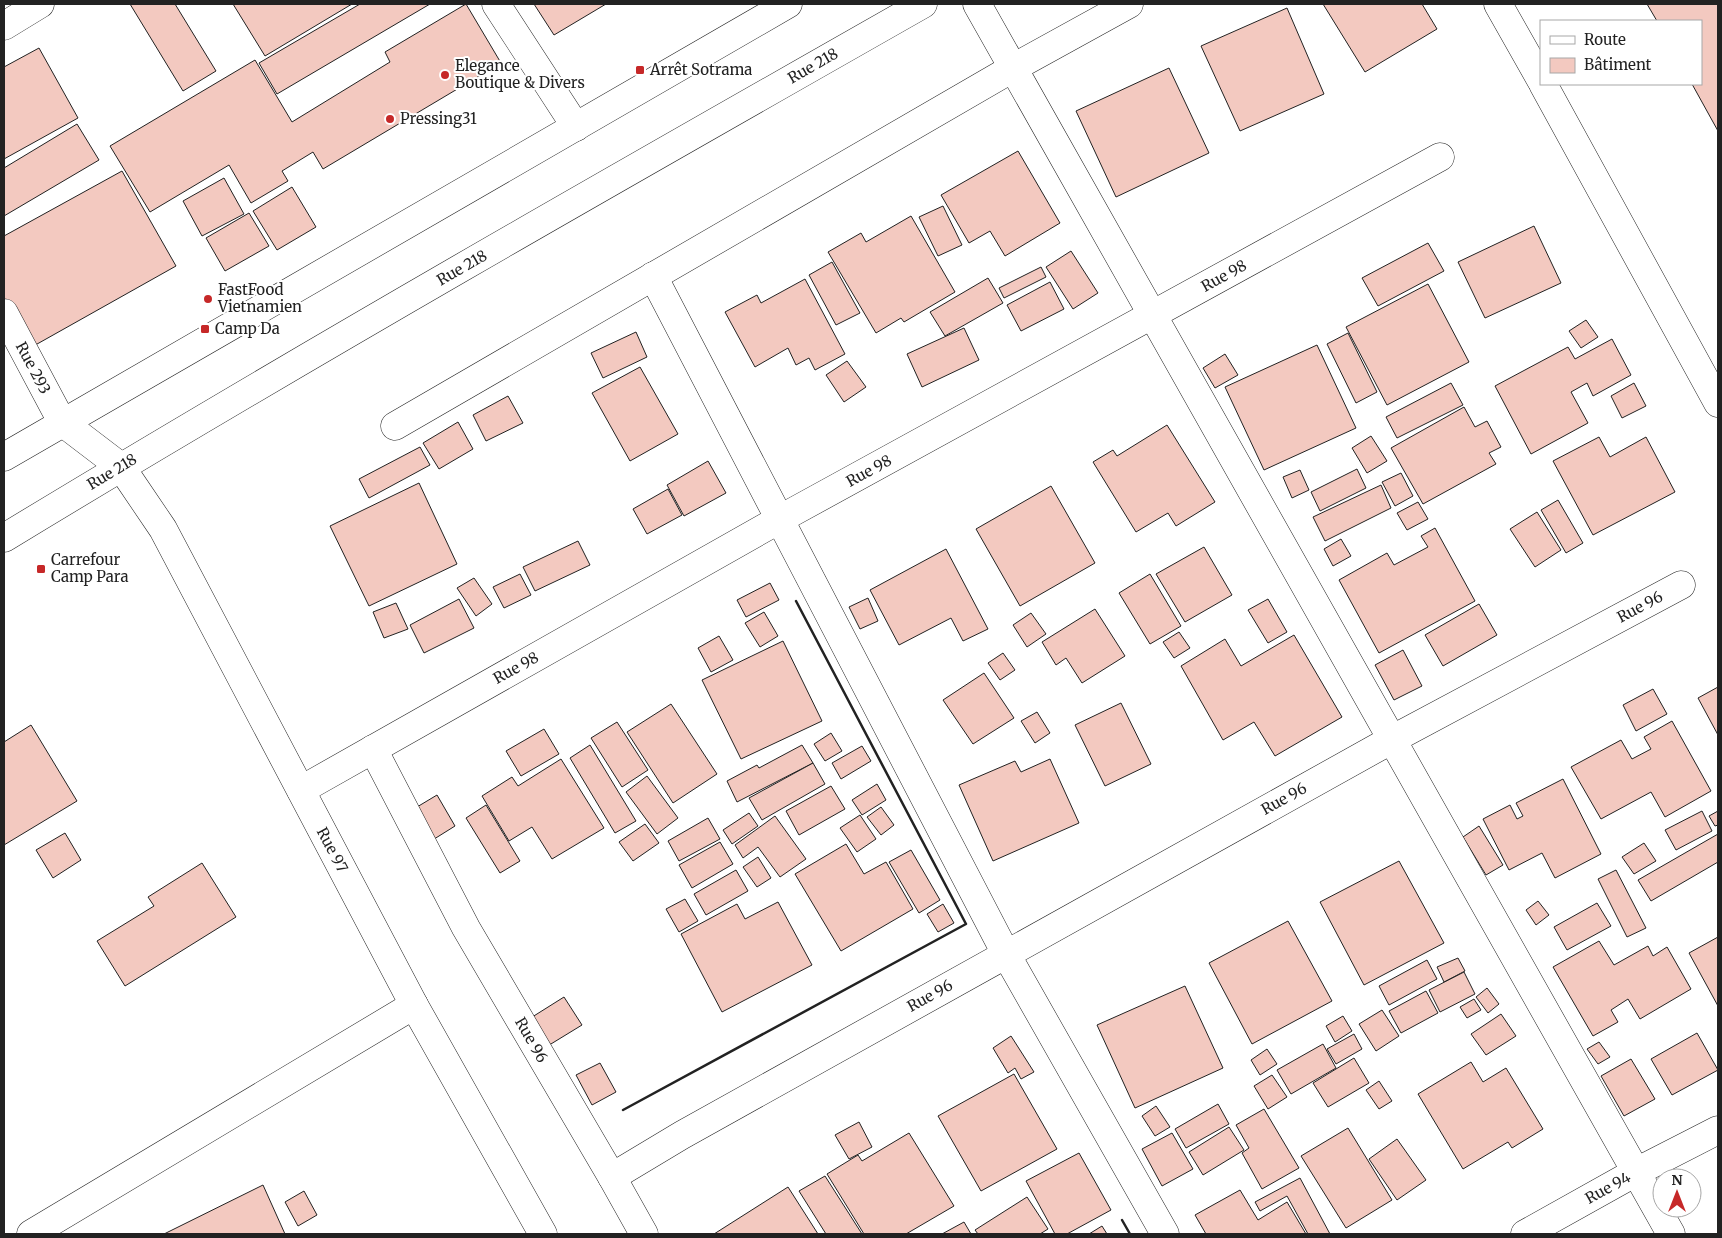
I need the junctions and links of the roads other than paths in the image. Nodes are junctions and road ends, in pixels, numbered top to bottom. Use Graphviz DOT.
graph roads {
  1 [pos="40,4"];
  2 [pos="496,4"];
  3 [pos="788,4"];
  4 [pos="923,4"];
  5 [pos="977,4"];
  6 [pos="1129,4"];
  7 [pos="1498,4"];
  8 [pos="4,26"];
  9 [pos="1013,68"];
  10 [pos="1540,78"];
  11 [pos="1544,85"];
  12 [pos="576,127"];
  13 [pos="1440,157"];
  14 [pos="653,276"];
  15 [pos="4,313"];
  16 [pos="1152,316"];
  17 [pos="1718,403"];
  18 [pos="62,422"];
  19 [pos="395,426"];
  20 [pos="4,457"];
  21 [pos="121,467"];
  22 [pos="780,519"];
  23 [pos="4,538"];
  24 [pos="1681,585"];
  25 [pos="1391,740"];
  26 [pos="373,749"];
  27 [pos="301,790"];
  28 [pos="1006,954"];
  29 [pos="414,1005"];
  30 [pos="1718,1130"];
  31 [pos="1636,1172"];
  32 [pos="612,1177"];
  33 [pos="31,1234"];
  34 [pos="543,1234"];
  35 [pos="644,1234"];
  36 [pos="1165,1234"];
  37 [pos="1525,1234"];
  38 [pos="1671,1234"];
  1 -- 8 [label="main road"];
  2 -- 12 [label="main road"];
  3 -- 12 [label="main road"];
  4 -- 21 [label="main road, Rue 218"];
  5 -- 9 [label="main road"];
  6 -- 9 [label="main road"];
  7 -- 10 [label="main road"];
  9 -- 14 [label="main road"];
  9 -- 16 [label="main road"];
  11 -- 17 [label="main road"];
  12 -- 18 [label="main road"];
  13 -- 16 [label="main road, Rue 98"];
  14 -- 19 [label="main road"];
  14 -- 22 [label="main road"];
  15 -- 18 [label="main road, Rue 293"];
  16 -- 22 [label="main road, Rue 98"];
  16 -- 25 [label="main road"];
  18 -- 20 [label="main road"];
  18 -- 21 [label="main road, Rue 97"];
  21 -- 23 [label="main road, Rue 218"];
  21 -- 27 [label="main road, Rue 97"];
  22 -- 26 [label="main road, Rue 98"];
  22 -- 28 [label="main road"];
  24 -- 25 [label="main road, Rue 96"];
  25 -- 28 [label="main road, Rue 96"];
  25 -- 31 [label="main road"];
  26 -- 27 [label="main road, Rue 98"];
  26 -- 32 [label="main road, Rue 96"];
  27 -- 29 [label="main road, Rue 97"];
  28 -- 32 [label="main road, Rue 96"];
  28 -- 36 [label="main road"];
  29 -- 33 [label="main road"];
  29 -- 34 [label="main road, Rue 97"];
  30 -- 31 [label="main road, Rue 94"];
  31 -- 37 [label="main road, Rue 94"];
  31 -- 38 [label="main road"];
  32 -- 35 [label="main road"];
}
